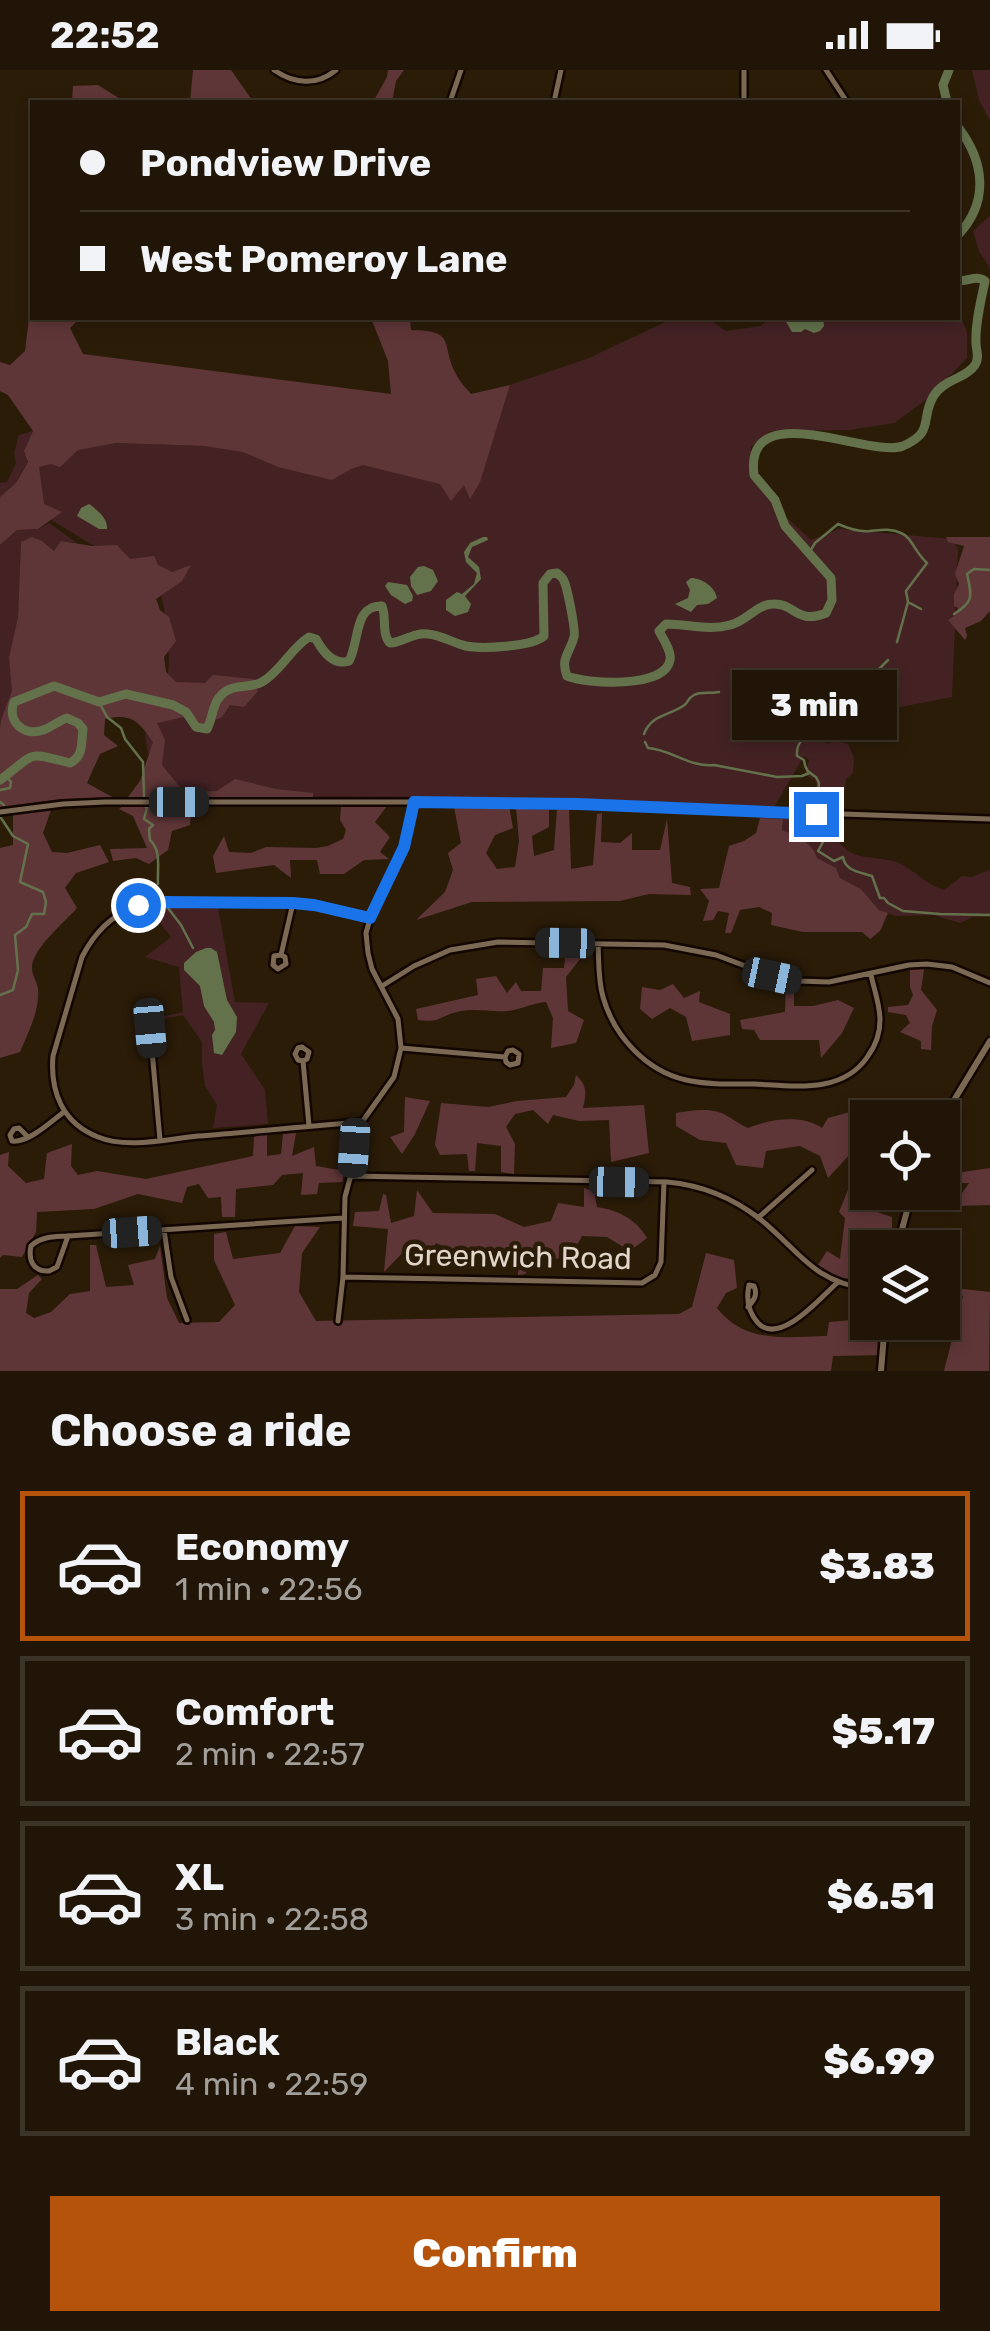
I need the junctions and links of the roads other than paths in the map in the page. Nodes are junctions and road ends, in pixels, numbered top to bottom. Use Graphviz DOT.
graph roads {
  1 [pos="274,70"];
  2 [pos="336,70"];
  3 [pos="461,70"];
  4 [pos="561,70"];
  5 [pos="744,70"];
  6 [pos="826,70"];
  7 [pos="451,100"];
  8 [pos="554,100"];
  9 [pos="744,100"];
  10 [pos="846,100"];
  11 [pos="414,802"];
  12 [pos="0,812"];
  13 [pos="990,819"];
  14 [pos="293,903"];
  15 [pos="370,918"];
  16 [pos="598,944"];
  17 [pos="280,954"];
  18 [pos="871,974"];
  19 [pos="990,983"];
  20 [pos="382,986"];
  21 [pos="150,1028"];
  22 [pos="990,1041"];
  23 [pos="401,1048"];
  24 [pos="504,1057"];
  25 [pos="303,1061"];
  26 [pos="954,1100"];
  27 [pos="64,1112"];
  28 [pos="362,1122"];
  29 [pos="309,1126"];
  30 [pos="28,1137"];
  31 [pos="160,1140"];
  32 [pos="812,1170"];
  33 [pos="351,1176"];
  34 [pos="664,1182"];
  35 [pos="344,1218"];
  36 [pos="758,1218"];
  37 [pos="164,1230"];
  38 [pos="68,1236"];
  39 [pos="343,1276"];
  40 [pos="838,1283"];
  41 [pos="850,1285"];
  42 [pos="748,1306"];
  43 [pos="187,1320"];
  44 [pos="338,1322"];
  45 [pos="884,1340"];
  46 [pos="882,1371"];
  1 -- 2 [label="street"];
  3 -- 7 [label="street"];
  4 -- 8 [label="street"];
  5 -- 9 [label="street"];
  6 -- 10 [label="street"];
  11 -- 12 [label="street"];
  11 -- 13 [label="street"];
  11 -- 15 [label="street"];
  14 -- 15 [label="street"];
  14 -- 17 [label="street"];
  14 -- 27 [label="street"];
  15 -- 20 [label="street"];
  16 -- 18 [label="street"];
  16 -- 18 [label="street"];
  16 -- 20 [label="street"];
  18 -- 19 [label="street"];
  20 -- 23 [label="street"];
  21 -- 31 [label="street"];
  22 -- 26 [label="main road"];
  23 -- 24 [label="street"];
  23 -- 28 [label="street"];
  25 -- 29 [label="street"];
  27 -- 30 [label="street"];
  27 -- 31 [label="street"];
  28 -- 29 [label="street"];
  28 -- 33 [label="street"];
  29 -- 31 [label="street"];
  32 -- 36 [label="street"];
  33 -- 34 [label="street"];
  33 -- 35 [label="street"];
  34 -- 36 [label="street"];
  34 -- 39 [label="street, Greenwich Road"];
  35 -- 37 [label="street"];
  35 -- 39 [label="street"];
  36 -- 40 [label="street"];
  37 -- 38 [label="street"];
  37 -- 43 [label="street"];
  38 -- 38 [label="street"];
  39 -- 44 [label="street"];
  40 -- 41 [label="street"];
  40 -- 42 [label="street"];
  45 -- 46 [label="main road"];
}
